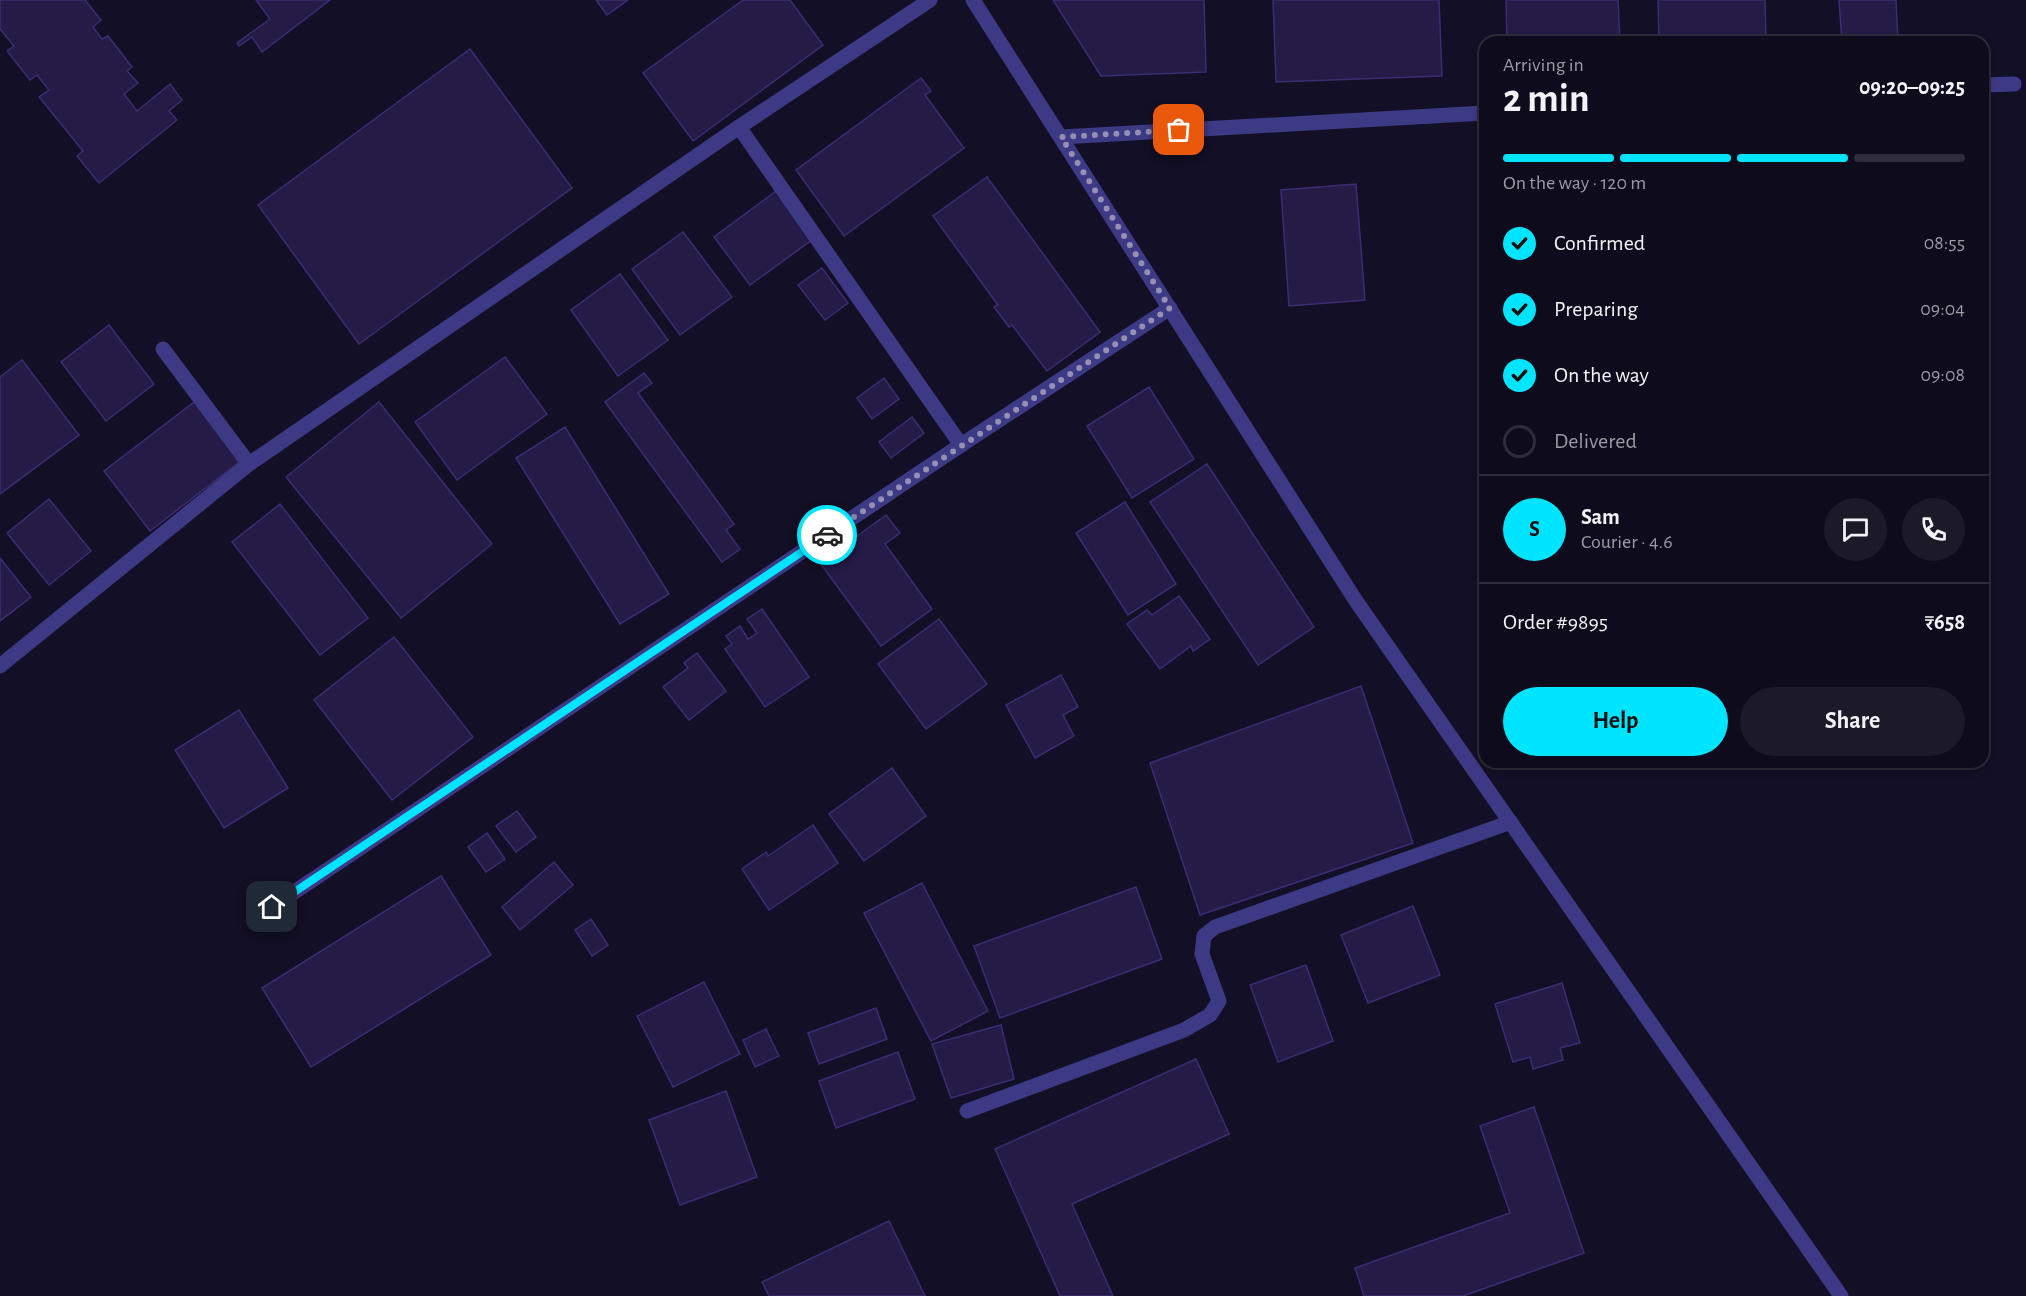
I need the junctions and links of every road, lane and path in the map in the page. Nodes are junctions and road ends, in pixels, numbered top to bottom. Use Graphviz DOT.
graph roads {
  1 [pos="930,0"];
  2 [pos="973,0"];
  3 [pos="2014,84"];
  4 [pos="1989,85"];
  5 [pos="1479,113"];
  6 [pos="739,127"];
  7 [pos="1061,137"];
  8 [pos="1170,308"];
  9 [pos="163,349"];
  10 [pos="961,445"];
  11 [pos="249,464"];
  12 [pos="0,666"];
  13 [pos="1511,822"];
  14 [pos="272,907"];
  15 [pos="968,1111"];
  16 [pos="1841,1296"];
  1 -- 6 [label="street"];
  2 -- 7 [label="street"];
  3 -- 4 [label="street"];
  5 -- 7 [label="street"];
  6 -- 10 [label="street"];
  6 -- 11 [label="street"];
  7 -- 8 [label="street"];
  8 -- 10 [label="street"];
  8 -- 13 [label="street"];
  9 -- 11 [label="street"];
  10 -- 14 [label="street"];
  11 -- 12 [label="street"];
  13 -- 15 [label="street"];
  13 -- 16 [label="street"];
}
